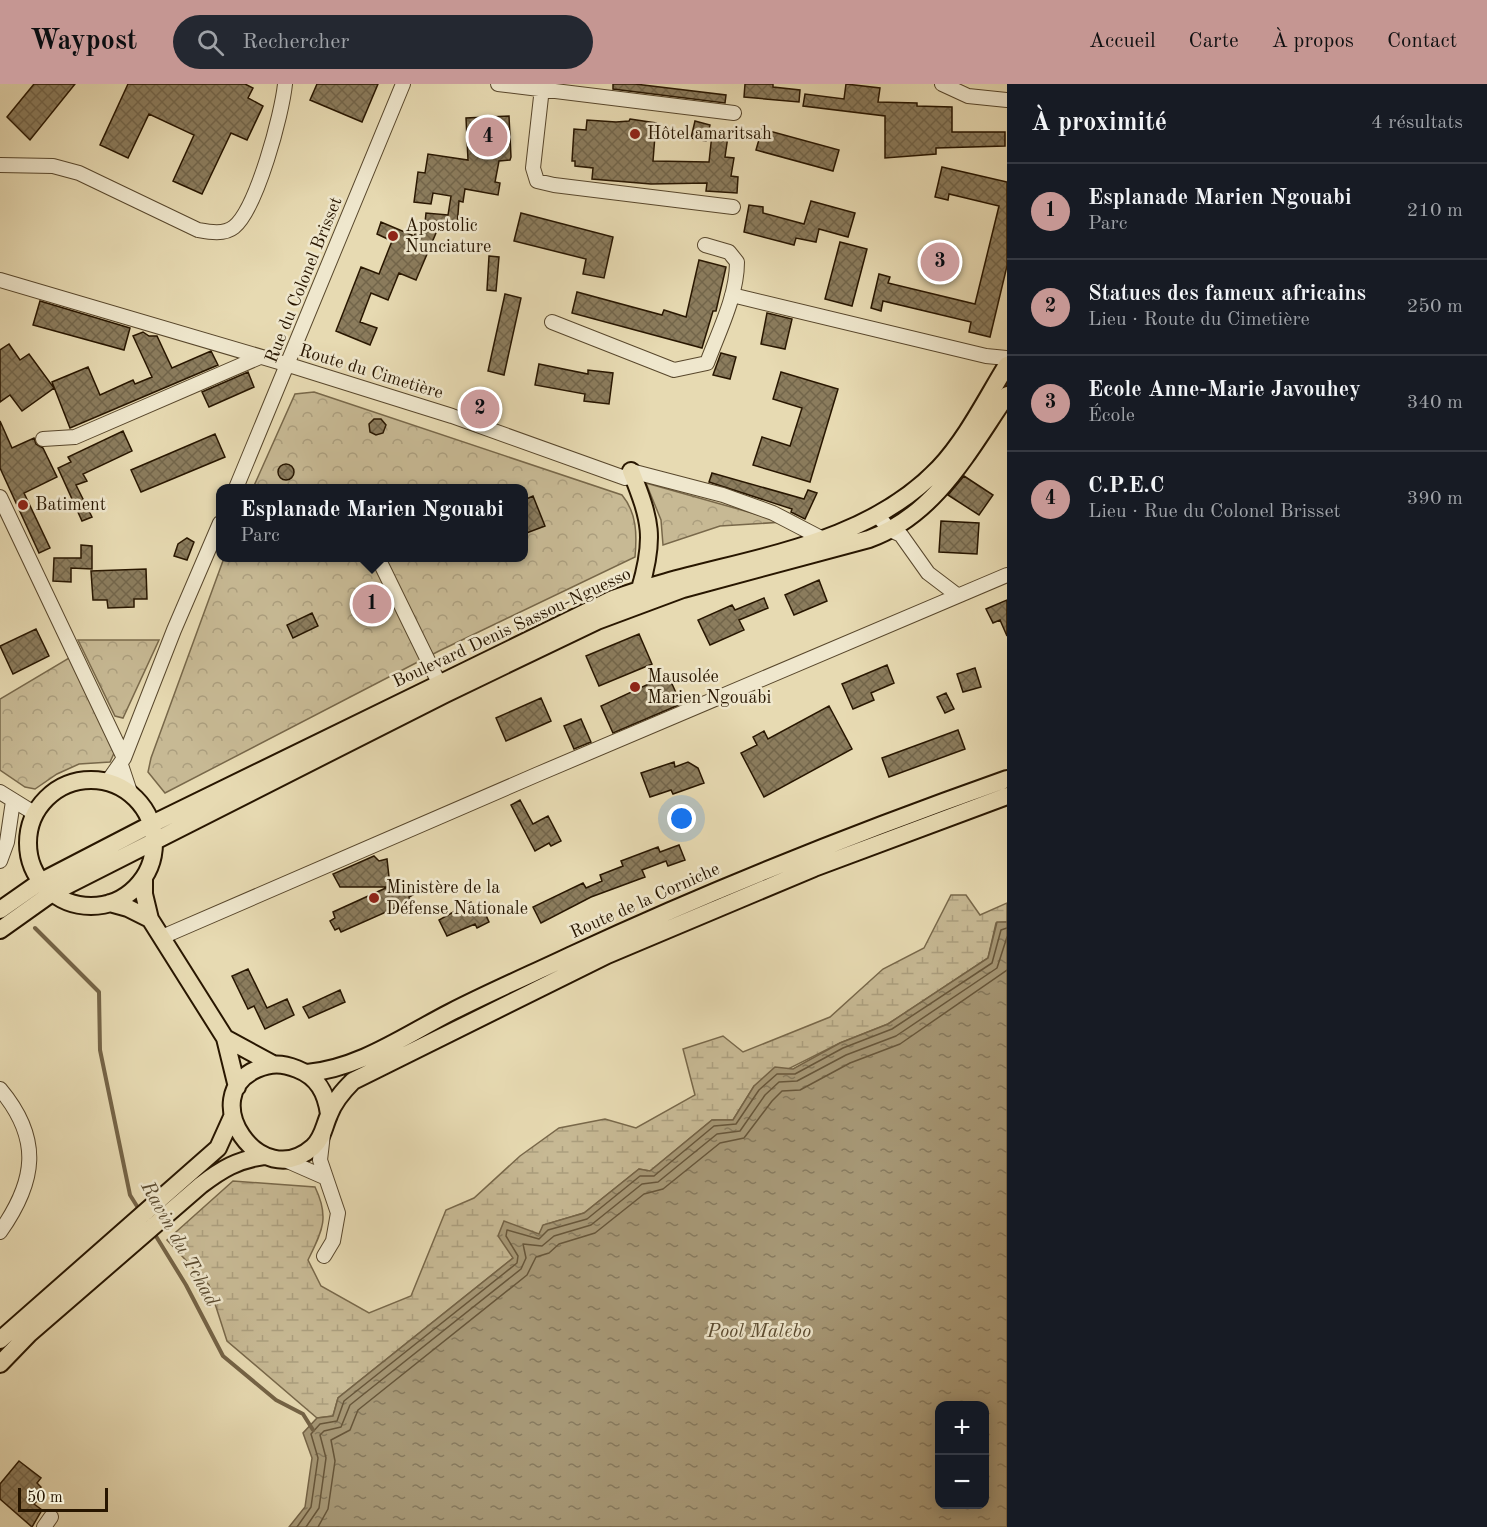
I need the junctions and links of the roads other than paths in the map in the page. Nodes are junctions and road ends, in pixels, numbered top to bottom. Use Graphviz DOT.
graph roads {
  1 [pos="285,84"];
  2 [pos="403,84"];
  3 [pos="498,84"];
  4 [pos="942,84"];
  5 [pos="542,88"];
  6 [pos="1007,100"];
  7 [pos="734,113"];
  8 [pos="0,165"];
  9 [pos="733,207"];
  10 [pos="705,244"];
  11 [pos="0,280"];
  12 [pos="732,295"];
  13 [pos="552,322"];
  14 [pos="986,356"];
  15 [pos="260,357"];
  16 [pos="1007,358"];
  17 [pos="289,365"];
  18 [pos="1004,374"];
  19 [pos="1007,395"];
  20 [pos="43,439"];
  21 [pos="631,471"];
  22 [pos="238,484"];
  23 [pos="0,497"];
  24 [pos="886,512"];
  25 [pos="898,529"];
  26 [pos="216,532"];
  27 [pos="824,539"];
  28 [pos="380,562"];
  29 [pos="1007,575"];
  30 [pos="640,589"];
  31 [pos="957,596"];
  32 [pos="439,683"];
  33 [pos="123,762"];
  34 [pos="1007,779"];
  35 [pos="108,781"];
  36 [pos="0,792"];
  37 [pos="130,792"];
  38 [pos="1007,796"];
  39 [pos="13,801"];
  40 [pos="34,813"];
  41 [pos="4,832"];
  42 [pos="154,833"];
  43 [pos="0,861"];
  44 [pos="144,878"];
  45 [pos="46,887"];
  46 [pos="110,903"];
  47 [pos="0,909"];
  48 [pos="150,919"];
  49 [pos="0,930"];
  50 [pos="162,938"];
  51 [pos="225,1038"];
  52 [pos="271,1063"];
  53 [pos="307,1073"];
  54 [pos="237,1087"];
  55 [pos="0,1090"];
  56 [pos="329,1114"];
  57 [pos="232,1117"];
  58 [pos="323,1134"];
  59 [pos="264,1156"];
  60 [pos="283,1159"];
  61 [pos="324,1177"];
  62 [pos="194,1180"];
  63 [pos="0,1232"];
  64 [pos="324,1256"];
  65 [pos="0,1340"];
  66 [pos="0,1364"];
  1 -- 8 [label="street"];
  2 -- 17 [label="street, Rue du Colonel Brisset"];
  3 -- 5 [label="street"];
  4 -- 6 [label="street"];
  5 -- 7 [label="street"];
  5 -- 9 [label="street"];
  10 -- 12 [label="street"];
  11 -- 15 [label="street, Route du Cimetière"];
  12 -- 13 [label="street"];
  12 -- 14 [label="street"];
  14 -- 16 [label="street"];
  14 -- 18 [label="street"];
  15 -- 17 [label="street, Route du Cimetière"];
  15 -- 20 [label="street"];
  17 -- 21 [label="street, Route du Cimetière"];
  17 -- 22 [label="street, Rue du Colonel Brisset"];
  18 -- 24 [label="main road, Boulevard Denis Sassou-Nguesso"];
  19 -- 25 [label="main road, Boulevard Denis Sassou-Nguesso"];
  21 -- 27 [label="street, Route du Cimetière"];
  21 -- 30 [label="main road"];
  23 -- 33 [label="street"];
  24 -- 25 [label="street"];
  24 -- 27 [label="main road, Boulevard Denis Sassou-Nguesso"];
  25 -- 31 [label="street"];
  25 -- 42 [label="main road, Boulevard Denis Sassou-Nguesso"];
  26 -- 33 [label="street"];
  27 -- 30 [label="main road, Boulevard Denis Sassou-Nguesso"];
  28 -- 32 [label="street"];
  29 -- 31 [label="street"];
  30 -- 32 [label="main road, Boulevard Denis Sassou-Nguesso"];
  31 -- 50 [label="street"];
  32 -- 42 [label="main road, Boulevard Denis Sassou-Nguesso"];
  33 -- 35 [label="street"];
  33 -- 37 [label="street"];
  34 -- 53 [label="main road, Route de la Corniche"];
  35 -- 37 [label="main road"];
  35 -- 40 [label="main road"];
  36 -- 39 [label="street"];
  37 -- 42 [label="main road"];
  38 -- 56 [label="main road, Route de la Corniche"];
  39 -- 40 [label="street"];
  39 -- 41 [label="street"];
  40 -- 45 [label="main road"];
  41 -- 43 [label="street"];
  42 -- 44 [label="main road"];
  42 -- 45 [label="main road, Boulevard Denis Sassou-Nguesso"];
  44 -- 46 [label="main road"];
  44 -- 48 [label="main road"];
  45 -- 46 [label="main road"];
  45 -- 47 [label="main road, Boulevard Denis Sassou-Nguesso"];
  45 -- 49 [label="main road, Boulevard Denis Sassou-Nguesso"];
  46 -- 48 [label="main road"];
  48 -- 50 [label="main road"];
  50 -- 51 [label="main road"];
  51 -- 52 [label="main road"];
  51 -- 54 [label="main road"];
  52 -- 53 [label="main road"];
  52 -- 54 [label="main road"];
  53 -- 56 [label="main road"];
  54 -- 57 [label="main road"];
  55 -- 63 [label="street"];
  56 -- 58 [label="main road"];
  57 -- 59 [label="main road"];
  57 -- 62 [label="main road"];
  58 -- 60 [label="main road"];
  58 -- 61 [label="street"];
  59 -- 60 [label="main road"];
  59 -- 62 [label="main road"];
  60 -- 61 [label="street"];
  61 -- 64 [label="street"];
  62 -- 65 [label="main road"];
  62 -- 66 [label="main road"];
}
